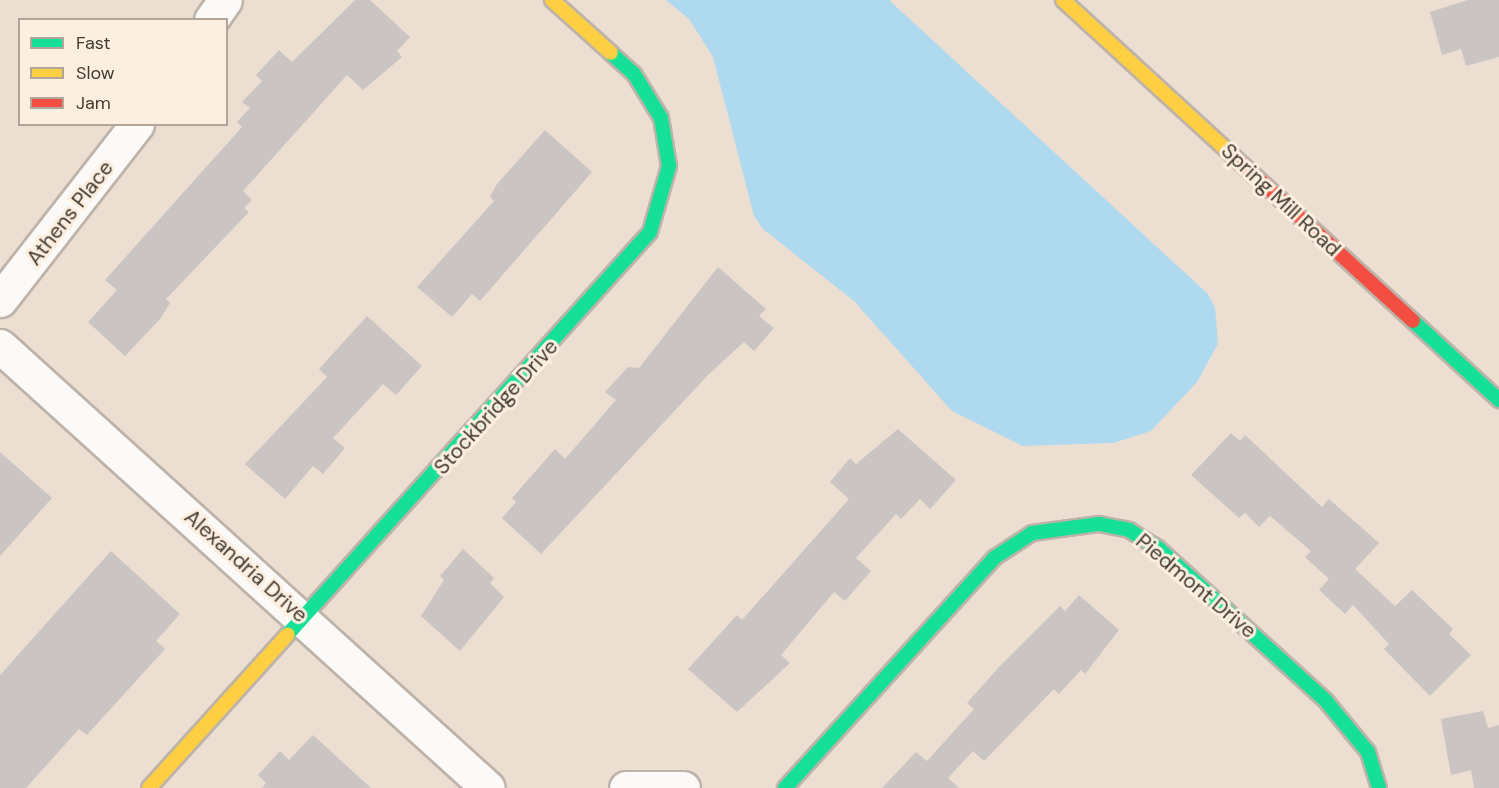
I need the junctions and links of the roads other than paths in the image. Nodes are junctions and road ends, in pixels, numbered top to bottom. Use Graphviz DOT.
graph roads {
  1 [pos="225,0"];
  2 [pos="552,0"];
  3 [pos="1063,0"];
  4 [pos="212,18"];
  5 [pos="135,126"];
  6 [pos="0,300"];
  7 [pos="0,346"];
  8 [pos="1499,400"];
  9 [pos="305,618"];
  10 [pos="149,788"];
  11 [pos="488,788"];
  12 [pos="626,788"];
  13 [pos="683,788"];
  14 [pos="784,788"];
  15 [pos="1379,788"];
  1 -- 4 [label="street"];
  2 -- 9 [label="street, Stockbridge Drive"];
  3 -- 8 [label="street, Spring Mill Road"];
  5 -- 6 [label="street, Athens Place"];
  7 -- 9 [label="street, Alexandria Drive"];
  9 -- 10 [label="street, Stockbridge Drive"];
  9 -- 11 [label="street, Alexandria Drive"];
  12 -- 13 [label="street"];
  14 -- 15 [label="street, Piedmont Drive"];
}
